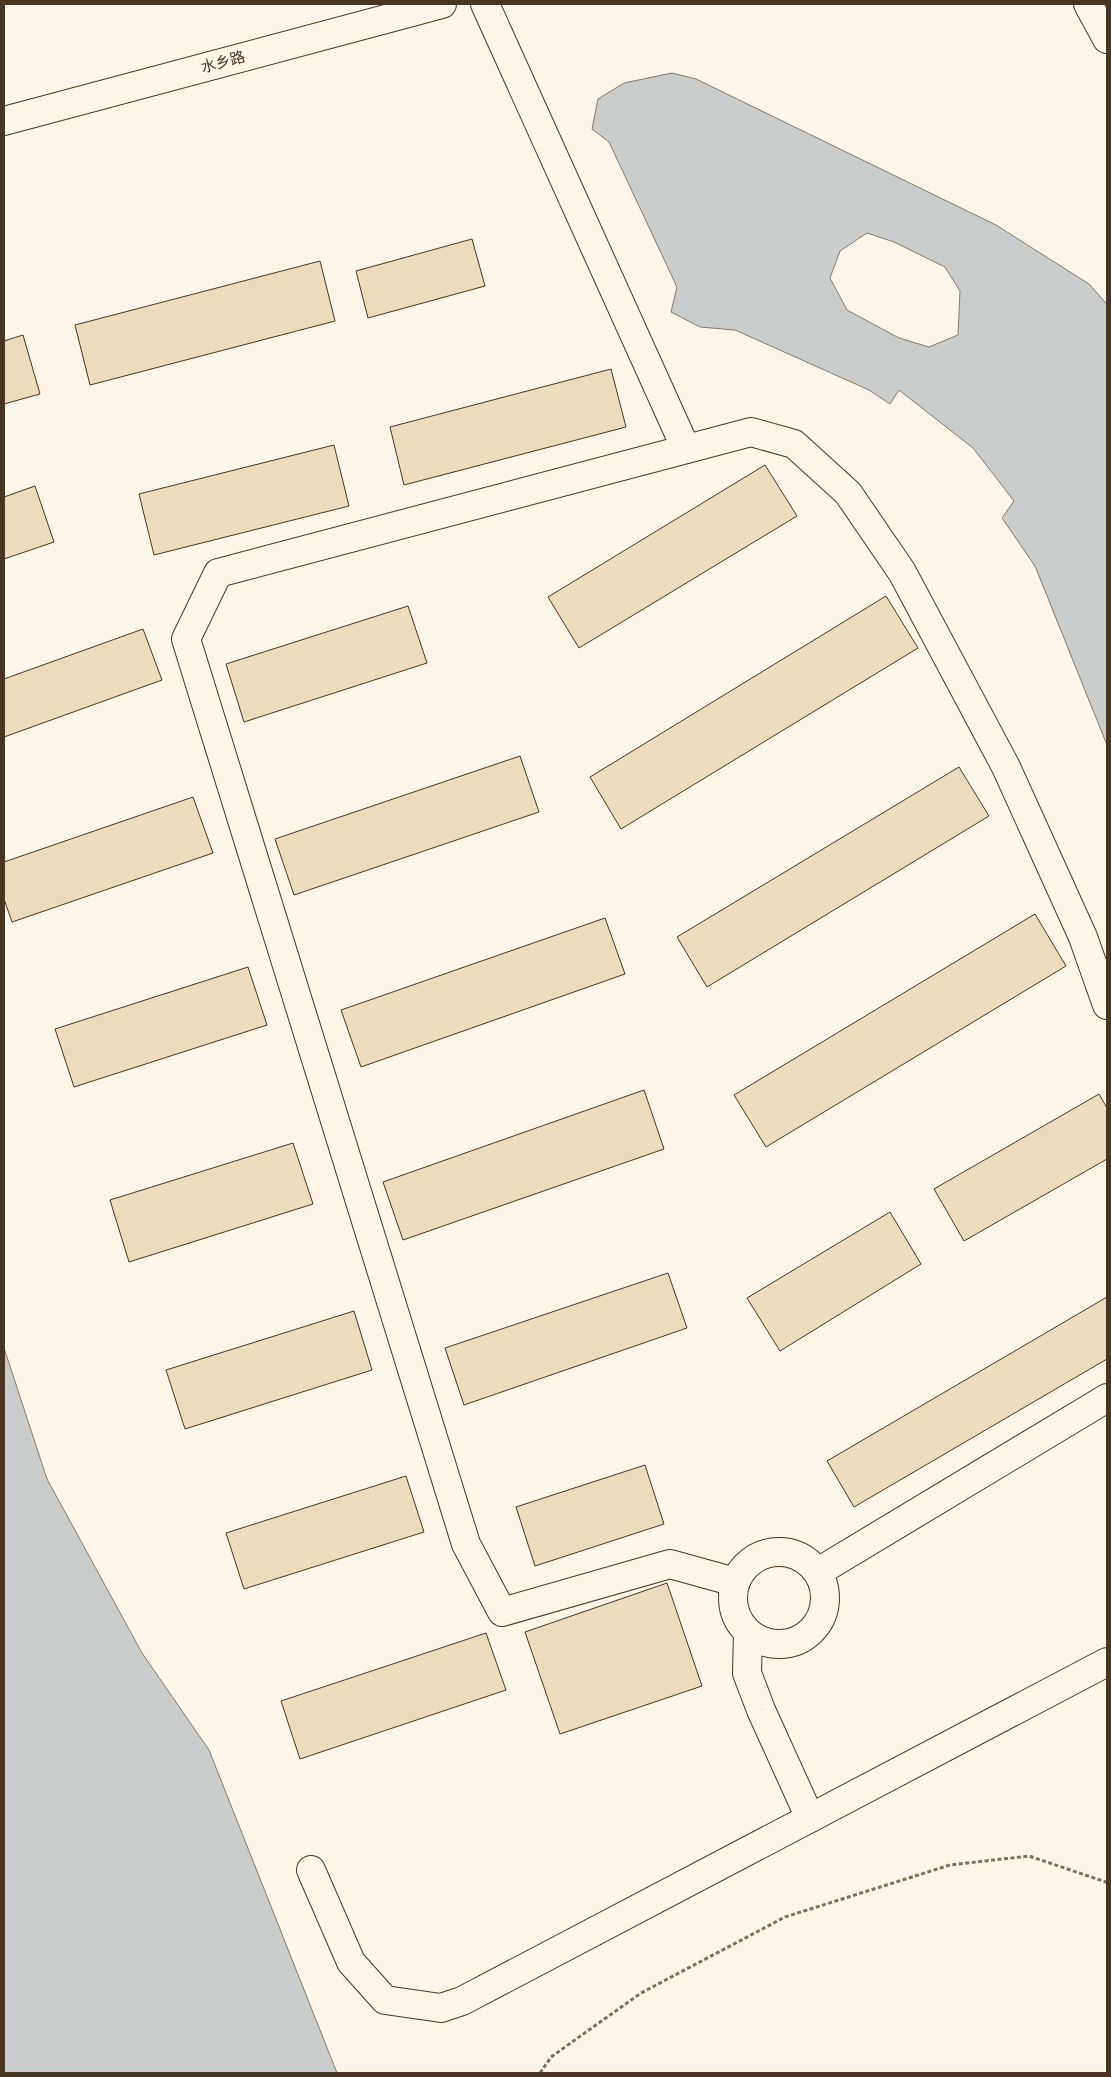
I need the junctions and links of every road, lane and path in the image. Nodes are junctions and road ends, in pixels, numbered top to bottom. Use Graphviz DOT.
graph roads {
  1 [pos="442,4"];
  2 [pos="484,4"];
  3 [pos="1088,4"];
  4 [pos="1107,39"];
  5 [pos="4,121"];
  6 [pos="686,449"];
  7 [pos="1107,1005"];
  8 [pos="1107,1398"];
  9 [pos="818,1572"];
  10 [pos="735,1582"];
  11 [pos="748,1632"];
  12 [pos="1107,1662"];
  13 [pos="810,1818"];
  14 [pos="311,1870"];
  15 [pos="1107,1884"];
  16 [pos="540,2073"];
  1 -- 5 [label="street, 水乡路"];
  2 -- 6 [label="street"];
  3 -- 4 [label="street"];
  6 -- 7 [label="street"];
  6 -- 10 [label="street"];
  8 -- 9 [label="street"];
  9 -- 10 [label="street"];
  9 -- 11 [label="street"];
  10 -- 11 [label="street"];
  11 -- 13 [label="street"];
  12 -- 13 [label="street"];
  13 -- 14 [label="street"];
  15 -- 16 [label="path"];
}
